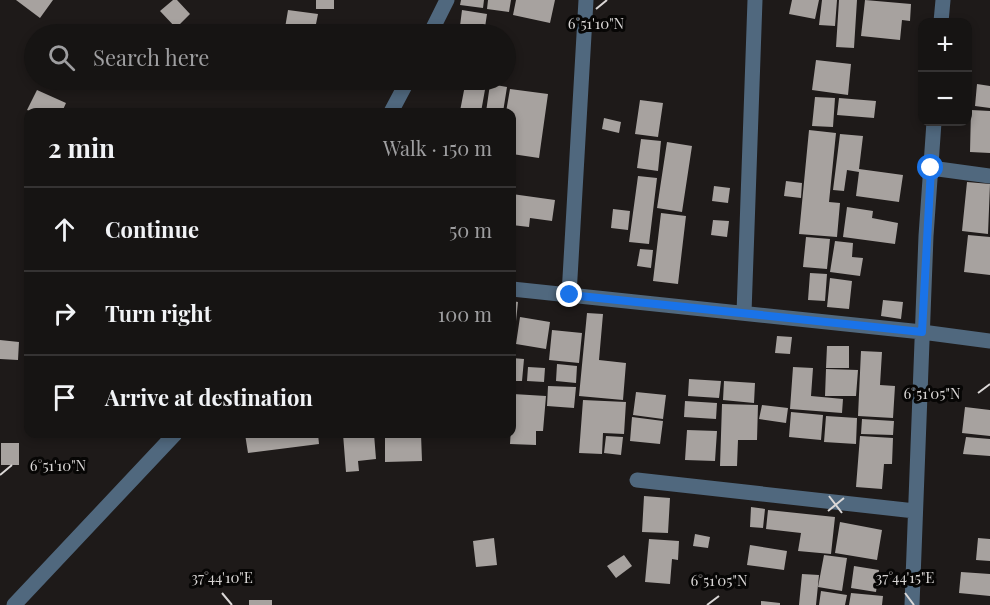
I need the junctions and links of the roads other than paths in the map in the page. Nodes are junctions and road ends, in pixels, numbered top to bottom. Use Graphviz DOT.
graph roads {
  1 [pos="447,0"];
  2 [pos="586,0"];
  3 [pos="755,0"];
  4 [pos="943,0"];
  5 [pos="941,18"];
  6 [pos="435,24"];
  7 [pos="403,90"];
  8 [pos="393,108"];
  9 [pos="934,126"];
  10 [pos="931,168"];
  11 [pos="990,176"];
  12 [pos="516,289"];
  13 [pos="570,295"];
  14 [pos="744,313"];
  15 [pos="922,332"];
  16 [pos="990,341"];
  17 [pos="171,438"];
  18 [pos="637,480"];
  19 [pos="915,511"];
  20 [pos="14,605"];
  21 [pos="912,605"];
  1 -- 6 [label="street"];
  2 -- 13 [label="street"];
  3 -- 14 [label="street"];
  4 -- 5 [label="street"];
  7 -- 8 [label="street"];
  9 -- 10 [label="street"];
  10 -- 11 [label="street"];
  10 -- 15 [label="street"];
  12 -- 13 [label="street"];
  13 -- 14 [label="street"];
  14 -- 15 [label="street"];
  15 -- 16 [label="street"];
  15 -- 19 [label="street"];
  17 -- 20 [label="street"];
  18 -- 19 [label="street"];
  19 -- 21 [label="street"];
}
